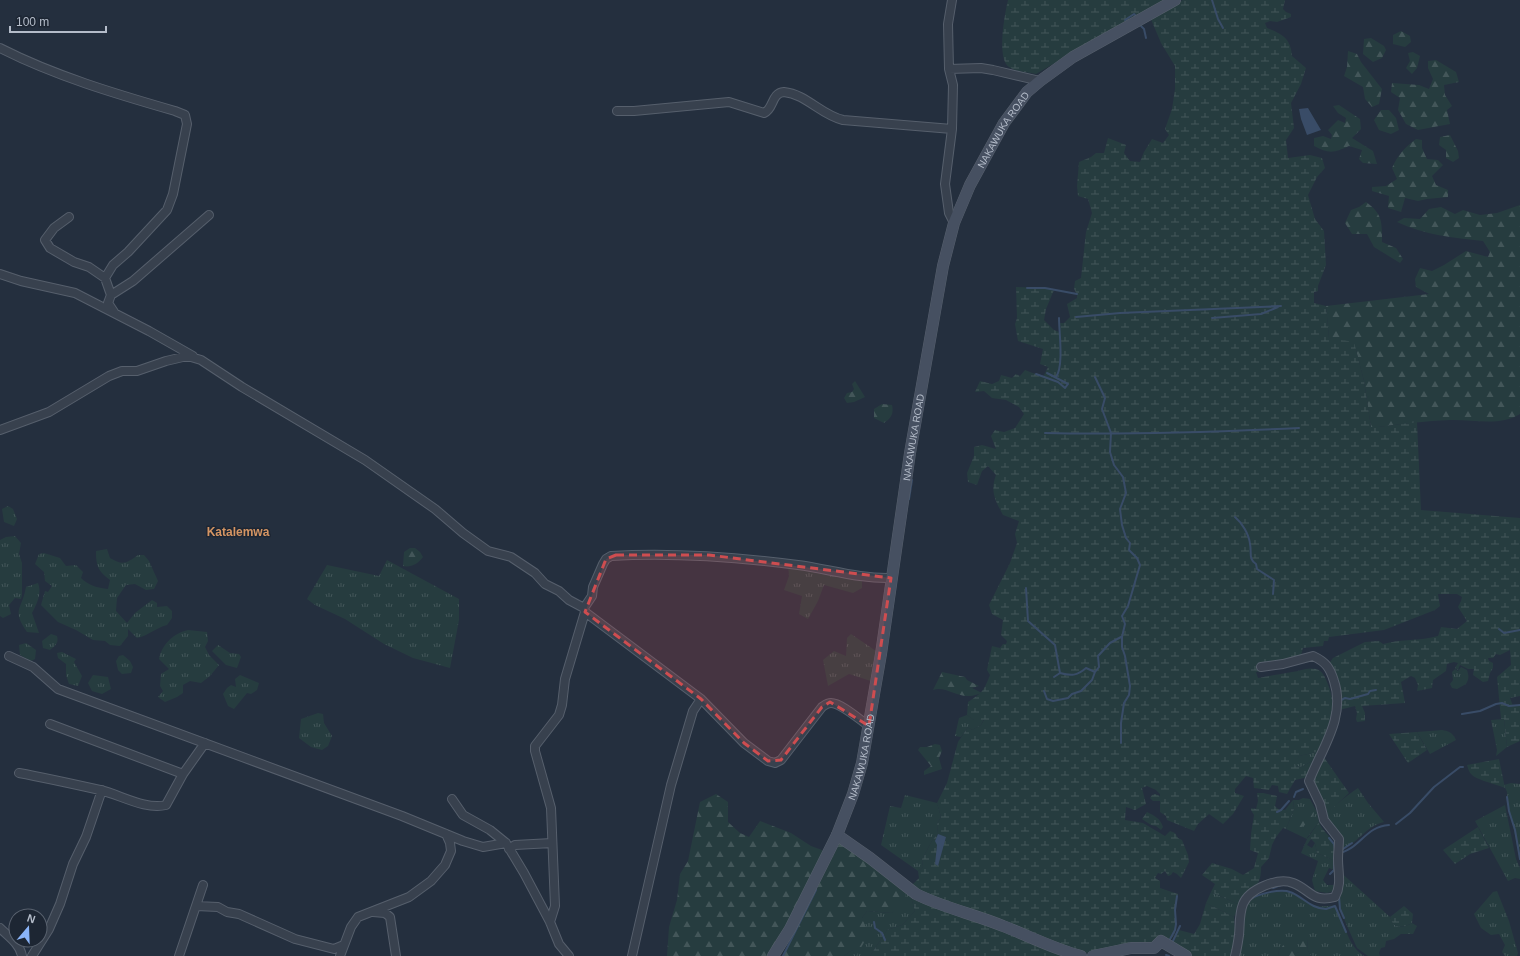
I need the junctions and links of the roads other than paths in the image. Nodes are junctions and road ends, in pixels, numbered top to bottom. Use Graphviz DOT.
graph roads {
  1 [pos="952,0"];
  2 [pos="1175,0"];
  3 [pos="0,48"];
  4 [pos="950,69"];
  5 [pos="1040,80"];
  6 [pos="617,111"];
  7 [pos="952,129"];
  8 [pos="209,215"];
  9 [pos="69,217"];
  10 [pos="954,223"];
  11 [pos="0,274"];
  12 [pos="105,278"];
  13 [pos="111,295"];
  14 [pos="114,313"];
  15 [pos="201,360"];
  16 [pos="0,430"];
  17 [pos="891,578"];
  18 [pos="585,610"];
  19 [pos="9,656"];
  20 [pos="1261,668"];
  21 [pos="701,699"];
  22 [pos="50,724"];
  23 [pos="869,726"];
  24 [pos="205,743"];
  25 [pos="19,773"];
  26 [pos="183,774"];
  27 [pos="102,790"];
  28 [pos="452,799"];
  29 [pos="446,834"];
  30 [pos="837,835"];
  31 [pos="460,840"];
  32 [pos="552,843"];
  33 [pos="507,846"];
  34 [pos="450,847"];
  35 [pos="203,886"];
  36 [pos="196,906"];
  37 [pos="372,912"];
  38 [pos="550,922"];
  39 [pos="0,928"];
  40 [pos="337,954"];
  41 [pos="22,956"];
  42 [pos="32,956"];
  43 [pos="179,956"];
  44 [pos="396,956"];
  45 [pos="567,956"];
  46 [pos="632,956"];
  47 [pos="774,956"];
  48 [pos="1081,956"];
  49 [pos="1093,956"];
  50 [pos="1186,956"];
  51 [pos="1235,956"];
  1 -- 4 [label="street"];
  2 -- 5 [label="main road, NAKAWUKA ROAD"];
  3 -- 12 [label="street"];
  4 -- 5 [label="street"];
  4 -- 7 [label="street"];
  5 -- 10 [label="main road, NAKAWUKA ROAD"];
  6 -- 7 [label="street"];
  7 -- 10 [label="street"];
  8 -- 13 [label="street"];
  9 -- 12 [label="street"];
  10 -- 17 [label="main road, NAKAWUKA ROAD"];
  11 -- 14 [label="street"];
  12 -- 13 [label="street"];
  13 -- 14 [label="street"];
  14 -- 15 [label="street"];
  15 -- 16 [label="street"];
  15 -- 18 [label="street"];
  17 -- 18 [label="street"];
  17 -- 23 [label="main road, NAKAWUKA ROAD"];
  18 -- 21 [label="street"];
  18 -- 32 [label="street"];
  19 -- 24 [label="street"];
  20 -- 51 [label="street"];
  21 -- 23 [label="street"];
  21 -- 46 [label="street"];
  22 -- 26 [label="street"];
  23 -- 30 [label="main road, NAKAWUKA ROAD"];
  24 -- 26 [label="street"];
  24 -- 29 [label="street"];
  25 -- 27 [label="street"];
  26 -- 27 [label="street"];
  27 -- 42 [label="street"];
  28 -- 33 [label="street"];
  29 -- 31 [label="street"];
  29 -- 34 [label="street"];
  30 -- 47 [label="main road, NAKAWUKA ROAD"];
  30 -- 48 [label="main road"];
  31 -- 33 [label="street"];
  31 -- 34 [label="street"];
  32 -- 33 [label="street"];
  32 -- 38 [label="street"];
  33 -- 38 [label="street"];
  34 -- 37 [label="street"];
  35 -- 36 [label="street"];
  36 -- 40 [label="street"];
  36 -- 43 [label="street"];
  37 -- 40 [label="street"];
  37 -- 44 [label="street"];
  38 -- 45 [label="street"];
  39 -- 41 [label="street"];
  49 -- 50 [label="main road"];
}
